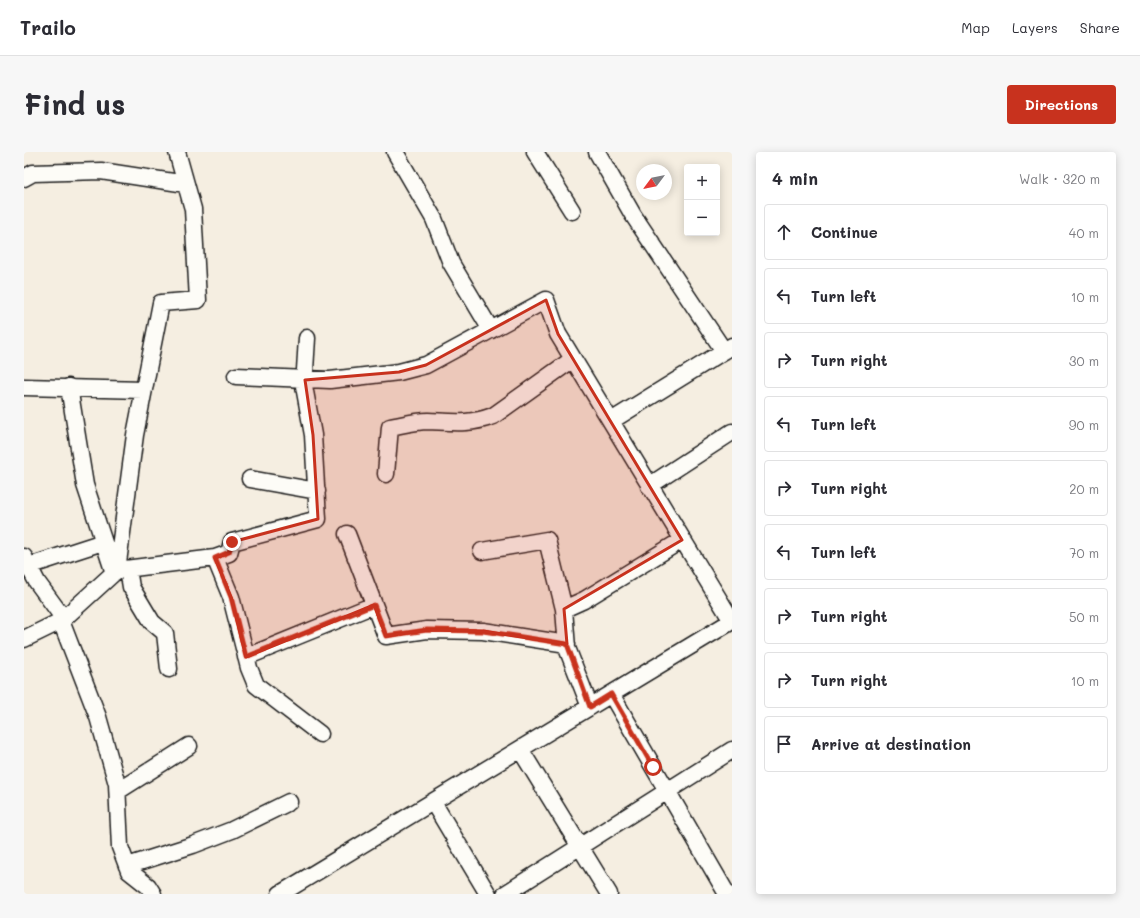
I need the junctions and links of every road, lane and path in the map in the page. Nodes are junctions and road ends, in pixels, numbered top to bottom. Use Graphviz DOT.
graph roads {
  1 [pos="178,152"];
  2 [pos="395,152"];
  3 [pos="535,152"];
  4 [pos="596,152"];
  5 [pos="24,178"];
  6 [pos="186,184"];
  7 [pos="572,211"];
  8 [pos="491,330"];
  9 [pos="307,338"];
  10 [pos="728,348"];
  11 [pos="573,359"];
  12 [pos="236,376"];
  13 [pos="305,380"];
  14 [pos="24,387"];
  15 [pos="69,387"];
  16 [pos="144,390"];
  17 [pos="610,422"];
  18 [pos="732,432"];
  19 [pos="386,474"];
  20 [pos="250,479"];
  21 [pos="649,486"];
  22 [pos="317,491"];
  23 [pos="347,534"];
  24 [pos="682,540"];
  25 [pos="103,542"];
  26 [pos="482,551"];
  27 [pos="215,558"];
  28 [pos="26,562"];
  29 [pos="120,571"];
  30 [pos="374,605"];
  31 [pos="564,609"];
  32 [pos="63,620"];
  33 [pos="732,621"];
  34 [pos="24,639"];
  35 [pos="567,644"];
  36 [pos="246,657"];
  37 [pos="169,669"];
  38 [pos="611,694"];
  39 [pos="590,707"];
  40 [pos="320,734"];
  41 [pos="189,746"];
  42 [pos="520,749"];
  43 [pos="732,750"];
  44 [pos="118,791"];
  45 [pos="668,791"];
  46 [pos="289,802"];
  47 [pos="433,802"];
  48 [pos="580,847"];
  49 [pos="127,866"];
  50 [pos="302,888"];
  51 [pos="724,889"];
  52 [pos="153,894"];
  53 [pos="280,894"];
  54 [pos="488,894"];
  55 [pos="505,894"];
  56 [pos="609,894"];
  1 -- 6 [label="street"];
  2 -- 8 [label="street"];
  3 -- 7 [label="street"];
  4 -- 10 [label="street"];
  5 -- 6 [label="street"];
  6 -- 16 [label="street"];
  8 -- 11 [label="street"];
  8 -- 13 [label="street"];
  9 -- 13 [label="street"];
  10 -- 17 [label="street"];
  11 -- 17 [label="street"];
  11 -- 19 [label="street"];
  12 -- 13 [label="street"];
  13 -- 22 [label="street"];
  14 -- 15 [label="street"];
  15 -- 16 [label="street"];
  15 -- 25 [label="street"];
  16 -- 29 [label="street"];
  17 -- 21 [label="street"];
  18 -- 21 [label="street"];
  20 -- 22 [label="street"];
  21 -- 24 [label="street"];
  22 -- 27 [label="street"];
  23 -- 30 [label="street"];
  24 -- 31 [label="street"];
  24 -- 33 [label="street"];
  25 -- 28 [label="street"];
  25 -- 29 [label="street"];
  26 -- 31 [label="street"];
  27 -- 29 [label="street"];
  27 -- 36 [label="street"];
  28 -- 32 [label="street"];
  29 -- 32 [label="street"];
  29 -- 37 [label="street"];
  30 -- 35 [label="street"];
  30 -- 36 [label="street"];
  31 -- 35 [label="street"];
  32 -- 34 [label="street"];
  32 -- 44 [label="street"];
  33 -- 38 [label="street"];
  35 -- 39 [label="street"];
  36 -- 40 [label="street"];
  38 -- 39 [label="street"];
  38 -- 45 [label="street"];
  39 -- 42 [label="street"];
  41 -- 44 [label="street"];
  42 -- 47 [label="street"];
  42 -- 48 [label="street"];
  43 -- 45 [label="street"];
  44 -- 49 [label="street"];
  45 -- 48 [label="street"];
  45 -- 51 [label="street"];
  46 -- 49 [label="street"];
  47 -- 50 [label="street"];
  47 -- 54 [label="street"];
  48 -- 55 [label="street"];
  48 -- 56 [label="street"];
  49 -- 52 [label="street"];
  50 -- 53 [label="street"];
}
